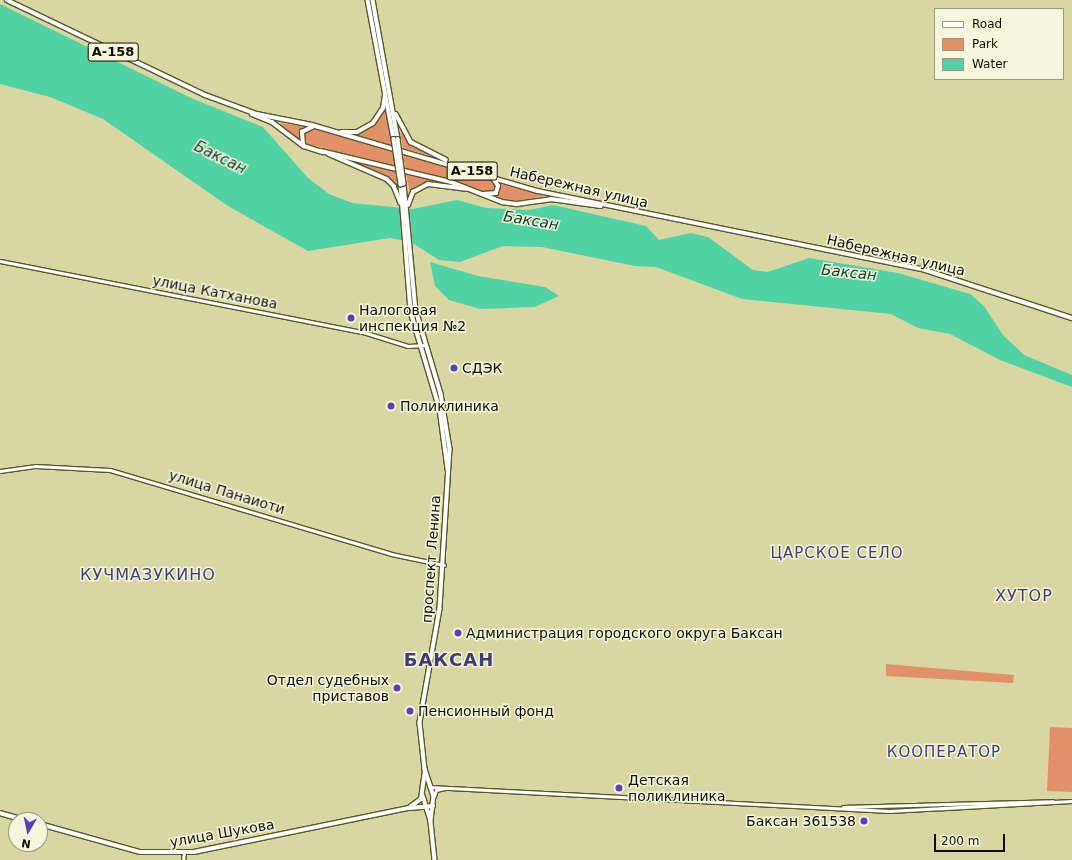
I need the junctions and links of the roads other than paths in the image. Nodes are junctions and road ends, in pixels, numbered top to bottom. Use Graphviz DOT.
graph roads {
  1 [pos="7,0"];
  2 [pos="368,0"];
  3 [pos="372,0"];
  4 [pos="385,90"];
  5 [pos="219,101"];
  6 [pos="392,104"];
  7 [pos="317,126"];
  8 [pos="331,130"];
  9 [pos="396,139"];
  10 [pos="304,146"];
  11 [pos="321,151"];
  12 [pos="454,164"];
  13 [pos="492,178"];
  14 [pos="403,184"];
  15 [pos="472,191"];
  16 [pos="478,194"];
  17 [pos="615,207"];
  18 [pos="402,208"];
  19 [pos="407,208"];
  20 [pos="0,261"];
  21 [pos="1072,318"];
  22 [pos="422,346"];
  23 [pos="0,470"];
  24 [pos="444,564"];
  25 [pos="425,769"];
  26 [pos="427,780"];
  27 [pos="434,786"];
  28 [pos="430,787"];
  29 [pos="450,787"];
  30 [pos="423,792"];
  31 [pos="434,796"];
  32 [pos="1072,801"];
  33 [pos="426,806"];
  34 [pos="433,806"];
  35 [pos="409,808"];
  36 [pos="420,808"];
  37 [pos="428,811"];
  38 [pos="431,822"];
  39 [pos="48,826"];
  40 [pos="184,853"];
  41 [pos="183,860"];
  42 [pos="436,860"];
  1 -- 5 [label="main road, Набережная улица / А-158"];
  2 -- 4 [label="main road"];
  3 -- 6 [label="main road"];
  4 -- 8 [label="main road"];
  4 -- 9 [label="main road"];
  5 -- 7 [label="main road, Набережная улица / А-158"];
  5 -- 10 [label="main road, А-158"];
  6 -- 9 [label="main road"];
  6 -- 12 [label="main road"];
  7 -- 8 [label="main road, Набережная улица / А-158"];
  7 -- 10 [label="main road"];
  8 -- 12 [label="main road, Набережная улица / А-158"];
  9 -- 14 [label="main road, bridge"];
  10 -- 11 [label="main road, А-158"];
  11 -- 15 [label="main road, А-158"];
  11 -- 18 [label="main road"];
  12 -- 13 [label="main road, Набережная улица / А-158"];
  13 -- 16 [label="main road"];
  13 -- 17 [label="main road, Набережная улица / А-158"];
  14 -- 18 [label="main road"];
  14 -- 19 [label="main road"];
  15 -- 16 [label="main road, А-158"];
  15 -- 19 [label="main road"];
  16 -- 17 [label="main road, А-158"];
  17 -- 21 [label="main road, Набережная улица / А-158"];
  18 -- 22 [label="main road"];
  19 -- 22 [label="main road"];
  20 -- 22 [label="street, улица Катханова"];
  22 -- 24 [label="main road, проспект Ленина"];
  23 -- 24 [label="street, улица Панаиоти"];
  24 -- 25 [label="main road, проспект Ленина"];
  25 -- 26 [label="main road"];
  25 -- 30 [label="main road"];
  26 -- 27 [label="street"];
  26 -- 28 [label="main road"];
  27 -- 28 [label="street"];
  27 -- 29 [label="street"];
  28 -- 30 [label="main road"];
  28 -- 31 [label="main road"];
  29 -- 31 [label="street"];
  29 -- 32 [label="street"];
  30 -- 33 [label="main road"];
  30 -- 35 [label="main road"];
  31 -- 34 [label="main road"];
  33 -- 34 [label="main road"];
  33 -- 36 [label="main road"];
  33 -- 37 [label="main road"];
  34 -- 38 [label="main road"];
  35 -- 36 [label="main road, улица Шукова"];
  35 -- 40 [label="main road, улица Шукова"];
  36 -- 37 [label="main road"];
  37 -- 38 [label="main road"];
  38 -- 42 [label="main road"];
  39 -- 40 [label="main road, улица Шукова"];
  40 -- 41 [label="street"];
}
